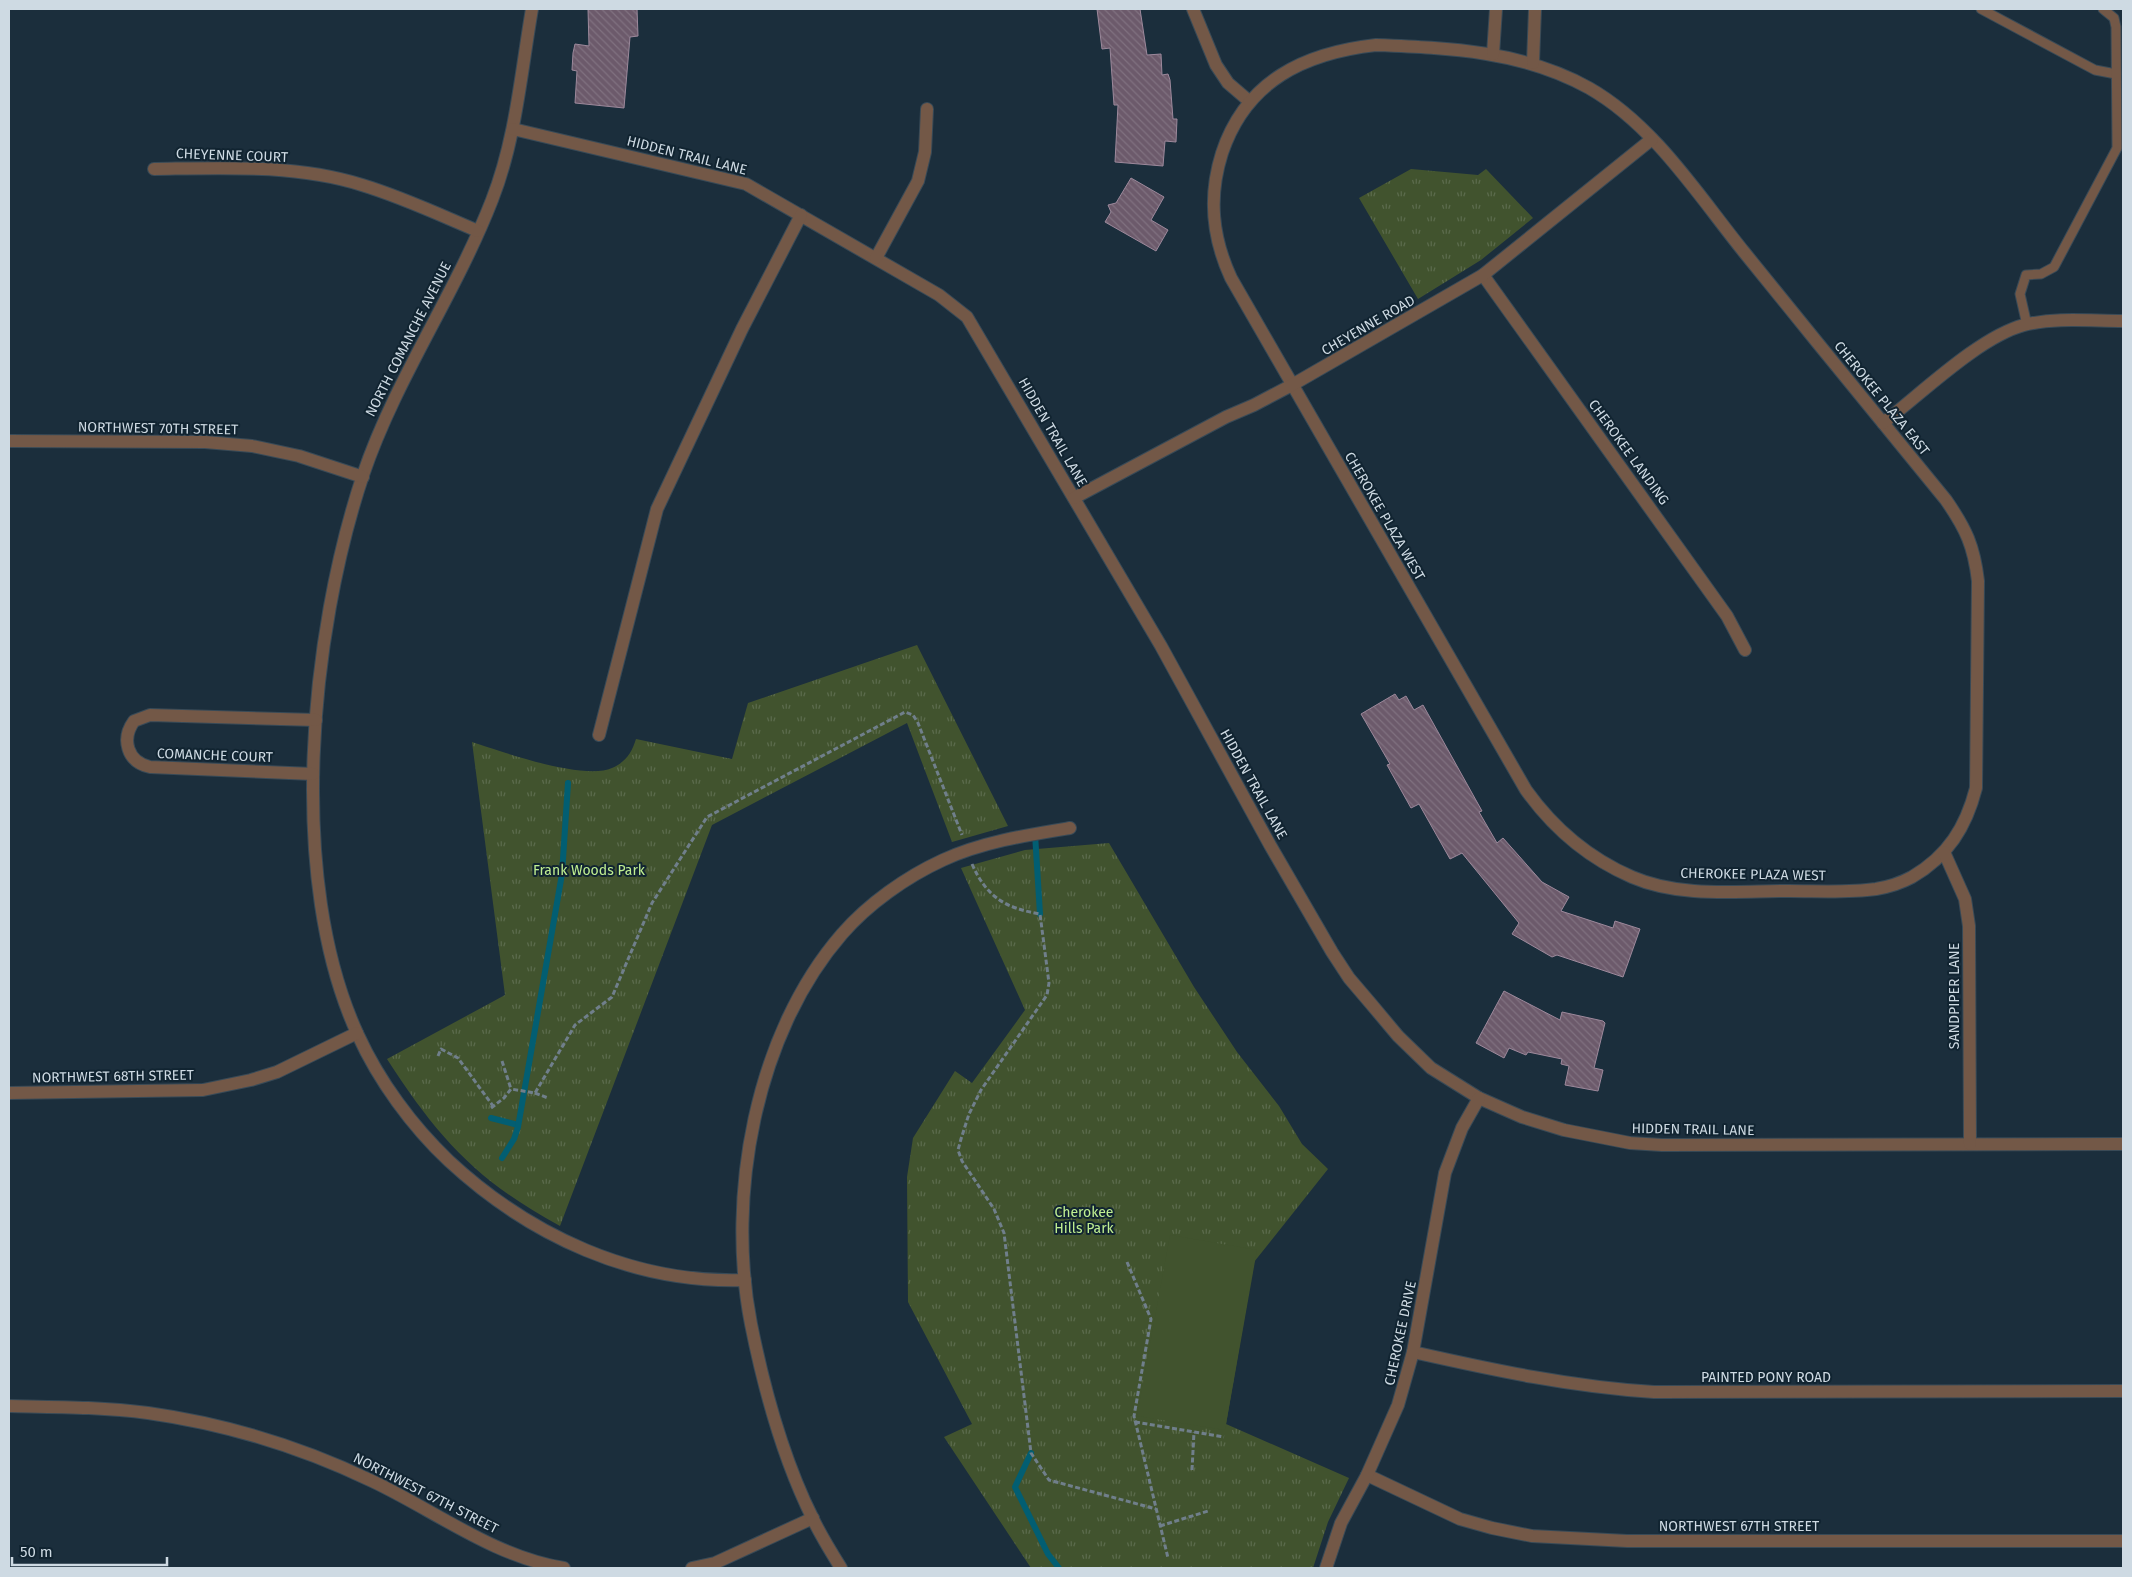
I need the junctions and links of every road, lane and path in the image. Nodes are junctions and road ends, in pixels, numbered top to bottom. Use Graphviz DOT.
graph roads {
  1 [pos="532,9"];
  2 [pos="1193,9"];
  3 [pos="1496,9"];
  4 [pos="1535,9"];
  5 [pos="1981,9"];
  6 [pos="2103,9"];
  7 [pos="1493,54"];
  8 [pos="1533,63"];
  9 [pos="2116,74"];
  10 [pos="1249,101"];
  11 [pos="927,109"];
  12 [pos="512,129"];
  13 [pos="1652,139"];
  14 [pos="154,169"];
  15 [pos="801,215"];
  16 [pos="478,232"];
  17 [pos="876,258"];
  18 [pos="1483,275"];
  19 [pos="2123,321"];
  20 [pos="2027,325"];
  21 [pos="1292,385"];
  22 [pos="1883,424"];
  23 [pos="9,441"];
  24 [pos="363,477"];
  25 [pos="1074,498"];
  26 [pos="1745,650"];
  27 [pos="316,720"];
  28 [pos="600,735"];
  29 [pos="313,774"];
  30 [pos="1070,828"];
  31 [pos="968,851"];
  32 [pos="1944,852"];
  33 [pos="357,1033"];
  34 [pos="438,1056"];
  35 [pos="502,1061"];
  36 [pos="513,1089"];
  37 [pos="532,1092"];
  38 [pos="9,1093"];
  39 [pos="548,1098"];
  40 [pos="1479,1098"];
  41 [pos="1970,1144"];
  42 [pos="2123,1144"];
  43 [pos="1127,1262"];
  44 [pos="745,1280"];
  45 [pos="1413,1352"];
  46 [pos="2123,1391"];
  47 [pos="9,1406"];
  48 [pos="1135,1422"];
  49 [pos="1194,1432"];
  50 [pos="1224,1437"];
  51 [pos="1192,1470"];
  52 [pos="1366,1475"];
  53 [pos="1156,1510"];
  54 [pos="1208,1511"];
  55 [pos="812,1518"];
  56 [pos="1160,1526"];
  57 [pos="2123,1541"];
  58 [pos="1168,1558"];
  59 [pos="564,1568"];
  60 [pos="692,1568"];
  61 [pos="841,1568"];
  62 [pos="1326,1568"];
  1 -- 12 [label="street, NORTH COMANCHE AVENUE"];
  2 -- 10 [label="street"];
  3 -- 7 [label="street"];
  4 -- 8 [label="street"];
  5 -- 9 [label="lane"];
  6 -- 9 [label="lane"];
  7 -- 8 [label="street, CHEROKEE PLAZA WEST"];
  7 -- 10 [label="street, CHEROKEE PLAZA WEST"];
  8 -- 13 [label="street, CHEROKEE PLAZA EAST"];
  9 -- 20 [label="lane"];
  10 -- 21 [label="street, CHEROKEE PLAZA WEST"];
  11 -- 17 [label="street"];
  12 -- 15 [label="street, HIDDEN TRAIL LANE"];
  12 -- 16 [label="street, NORTH COMANCHE AVENUE"];
  13 -- 18 [label="street, CHEYENNE ROAD"];
  13 -- 22 [label="street, CHEROKEE PLAZA EAST"];
  14 -- 16 [label="street, CHEYENNE COURT"];
  15 -- 17 [label="street, HIDDEN TRAIL LANE"];
  15 -- 28 [label="street"];
  16 -- 24 [label="street, NORTH COMANCHE AVENUE"];
  17 -- 25 [label="street, HIDDEN TRAIL LANE"];
  18 -- 21 [label="street, CHEYENNE ROAD"];
  18 -- 26 [label="street, CHEROKEE LANDING"];
  19 -- 20 [label="street"];
  20 -- 22 [label="street"];
  21 -- 25 [label="street, CHEYENNE ROAD"];
  21 -- 32 [label="street, CHEROKEE PLAZA WEST"];
  22 -- 32 [label="street, CHEROKEE PLAZA EAST"];
  23 -- 24 [label="street, NORTHWEST 70TH STREET"];
  24 -- 27 [label="street, NORTH COMANCHE AVENUE"];
  25 -- 40 [label="street, HIDDEN TRAIL LANE"];
  27 -- 29 [label="street, NORTH COMANCHE AVENUE"];
  27 -- 29 [label="street, COMANCHE COURT"];
  29 -- 33 [label="street, NORTH COMANCHE AVENUE"];
  30 -- 31 [label="street"];
  31 -- 37 [label="path"];
  31 -- 44 [label="street"];
  31 -- 53 [label="path"];
  32 -- 41 [label="street, SANDPIPER LANE"];
  33 -- 38 [label="street, NORTHWEST 68TH STREET"];
  33 -- 44 [label="street, NORTH COMANCHE AVENUE"];
  34 -- 36 [label="path"];
  35 -- 36 [label="path"];
  36 -- 37 [label="path"];
  37 -- 39 [label="path"];
  40 -- 41 [label="street, HIDDEN TRAIL LANE"];
  40 -- 45 [label="street, CHEROKEE DRIVE"];
  41 -- 42 [label="street, HIDDEN TRAIL LANE"];
  43 -- 48 [label="path"];
  44 -- 55 [label="street"];
  45 -- 46 [label="street, PAINTED PONY ROAD"];
  45 -- 52 [label="street, CHEROKEE DRIVE"];
  47 -- 59 [label="street, NORTHWEST 67TH STREET"];
  48 -- 49 [label="path"];
  48 -- 53 [label="path"];
  49 -- 50 [label="path"];
  49 -- 51 [label="path"];
  52 -- 57 [label="street, NORTHWEST 67TH STREET"];
  52 -- 62 [label="street, CHEROKEE DRIVE"];
  53 -- 56 [label="path"];
  54 -- 56 [label="path"];
  55 -- 60 [label="street"];
  55 -- 61 [label="street"];
  56 -- 58 [label="path"];
}
